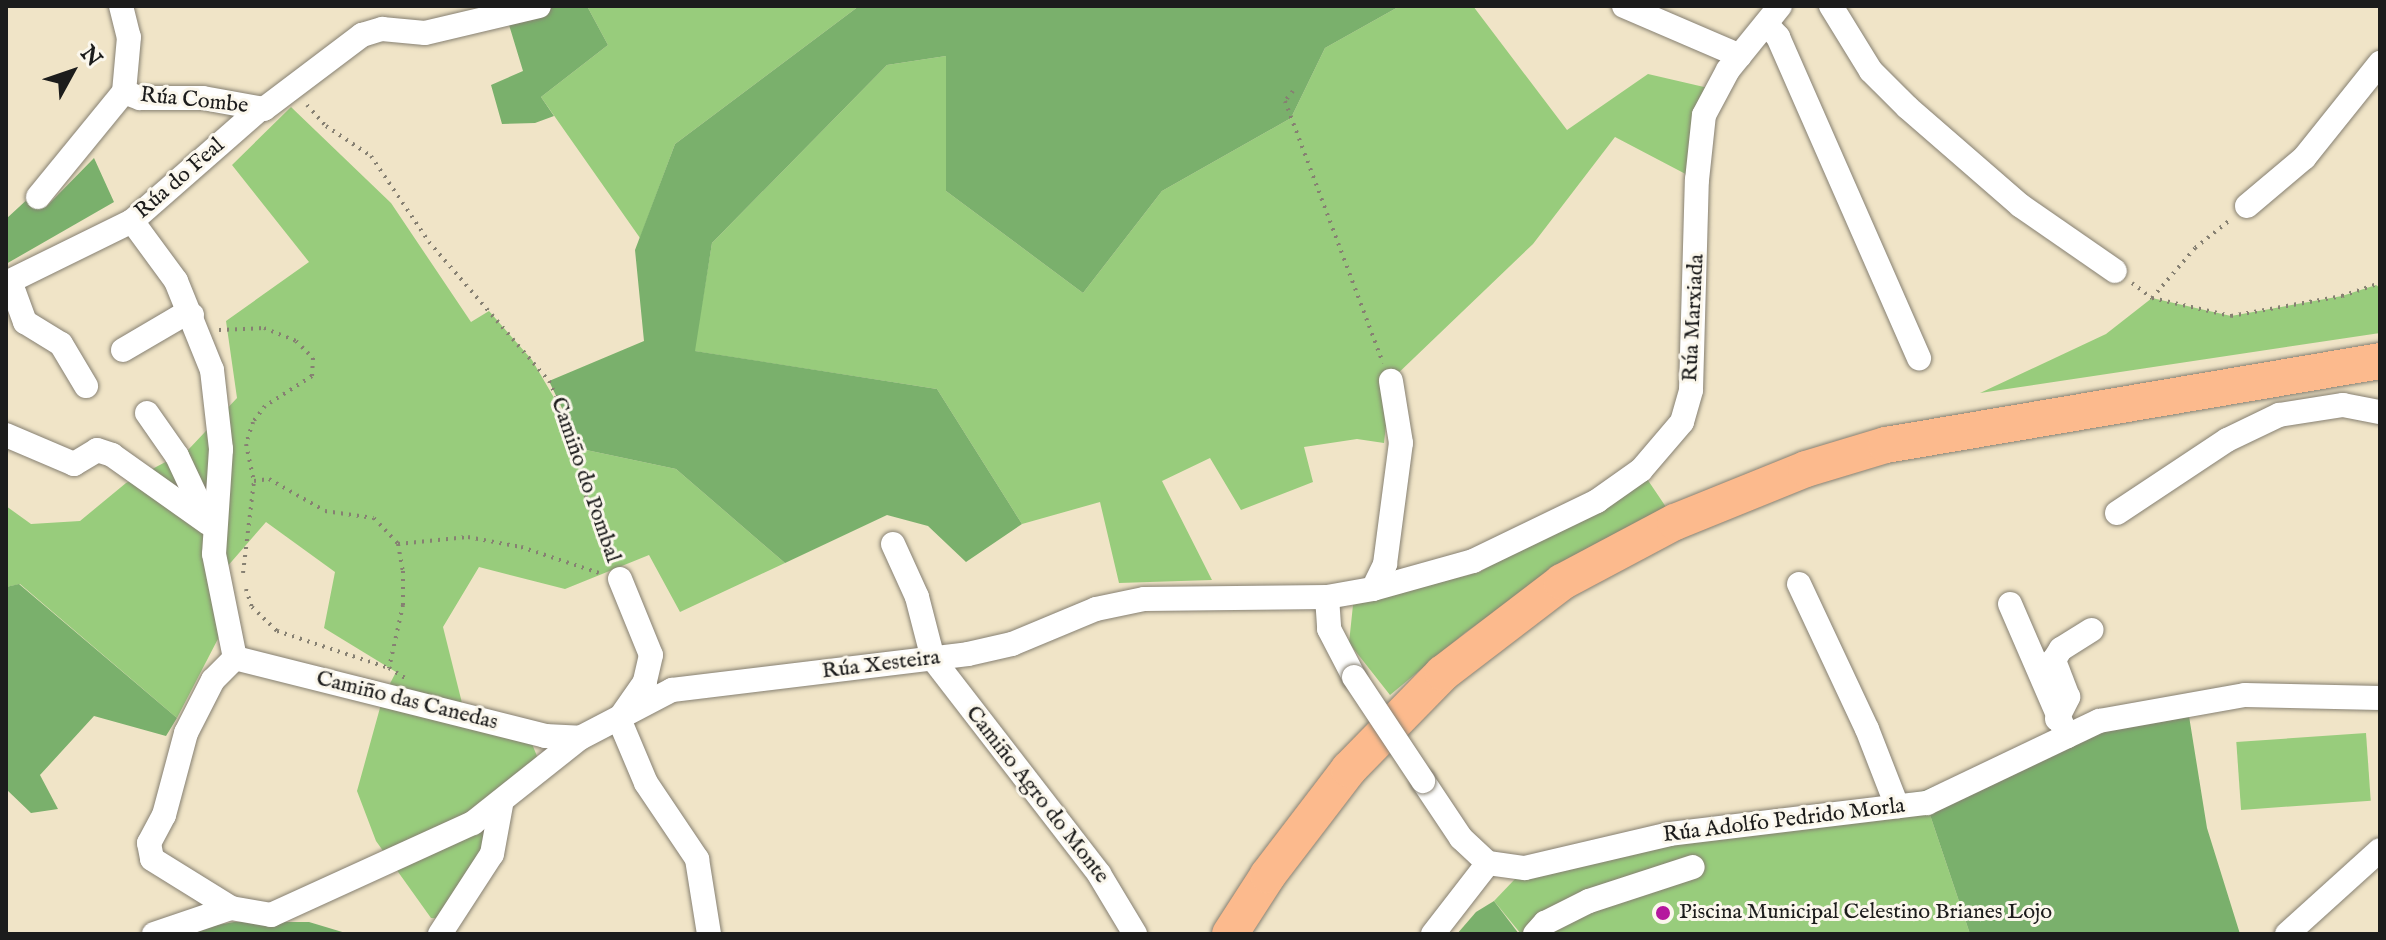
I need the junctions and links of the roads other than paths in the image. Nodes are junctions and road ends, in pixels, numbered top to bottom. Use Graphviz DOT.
graph roads {
  1 [pos="121,6"];
  2 [pos="539,6"];
  3 [pos="1624,6"];
  4 [pos="1831,6"];
  5 [pos="1773,15"];
  6 [pos="1740,56"];
  7 [pos="2380,63"];
  8 [pos="124,92"];
  9 [pos="262,108"];
  10 [pos="38,197"];
  11 [pos="2247,206"];
  12 [pos="132,221"];
  13 [pos="2115,271"];
  14 [pos="8,282"];
  15 [pos="192,315"];
  16 [pos="123,350"];
  17 [pos="1919,358"];
  18 [pos="2380,361"];
  19 [pos="1391,381"];
  20 [pos="86,386"];
  21 [pos="2380,412"];
  22 [pos="147,413"];
  23 [pos="6,435"];
  24 [pos="2117,513"];
  25 [pos="212,531"];
  26 [pos="893,544"];
  27 [pos="620,579"];
  28 [pos="1799,584"];
  29 [pos="1373,589"];
  30 [pos="1327,597"];
  31 [pos="2010,604"];
  32 [pos="2092,630"];
  33 [pos="235,658"];
  34 [pos="933,659"];
  35 [pos="2380,698"];
  36 [pos="619,719"];
  37 [pos="2062,728"];
  38 [pos="580,738"];
  39 [pos="501,805"];
  40 [pos="1897,806"];
  41 [pos="2380,850"];
  42 [pos="1488,863"];
  43 [pos="1693,867"];
  44 [pos="231,908"];
  45 [pos="154,934"];
  46 [pos="440,934"];
  47 [pos="709,934"];
  48 [pos="1135,934"];
  49 [pos="1230,934"];
  50 [pos="1433,934"];
  51 [pos="1535,934"];
  52 [pos="2287,934"];
  1 -- 8 [label="street, Rúa Combe"];
  2 -- 9 [label="street, Rúa do Feal"];
  3 -- 6 [label="street"];
  4 -- 13 [label="street"];
  5 -- 6 [label="street, Rúa Marxiada"];
  5 -- 17 [label="street"];
  6 -- 29 [label="street, Rúa Marxiada"];
  7 -- 11 [label="street"];
  8 -- 9 [label="street, Rúa Combe"];
  8 -- 10 [label="street, Rúa Combe"];
  9 -- 12 [label="street, Rúa do Feal"];
  12 -- 14 [label="street, Rúa do Feal"];
  12 -- 15 [label="street"];
  14 -- 20 [label="street"];
  15 -- 16 [label="street"];
  15 -- 25 [label="street"];
  18 -- 49 [label="highway"];
  19 -- 29 [label="street"];
  21 -- 24 [label="street"];
  22 -- 25 [label="street"];
  23 -- 25 [label="street"];
  25 -- 33 [label="street"];
  26 -- 34 [label="street"];
  27 -- 36 [label="street, Camiño do Pombal"];
  28 -- 40 [label="street"];
  29 -- 30 [label="street, Rúa Xesteira"];
  30 -- 34 [label="street, Rúa Xesteira"];
  30 -- 42 [label="street, bridge"];
  31 -- 37 [label="street"];
  32 -- 37 [label="street"];
  33 -- 38 [label="street, Camiño das Canedas"];
  33 -- 44 [label="street"];
  34 -- 36 [label="street, Rúa Xesteira"];
  34 -- 48 [label="street, Camiño Agro do Monte"];
  35 -- 37 [label="street, Rúa Adolfo Pedrido Morla"];
  36 -- 38 [label="street, Rúa Xesteira"];
  36 -- 47 [label="street"];
  37 -- 40 [label="street, Rúa Adolfo Pedrido Morla"];
  38 -- 39 [label="street, Rúa Xesteira"];
  39 -- 44 [label="street, Rúa Xesteira"];
  39 -- 46 [label="street"];
  40 -- 42 [label="street, Rúa Adolfo Pedrido Morla"];
  41 -- 52 [label="street"];
  42 -- 50 [label="street"];
  43 -- 51 [label="street"];
  44 -- 45 [label="street"];
}
